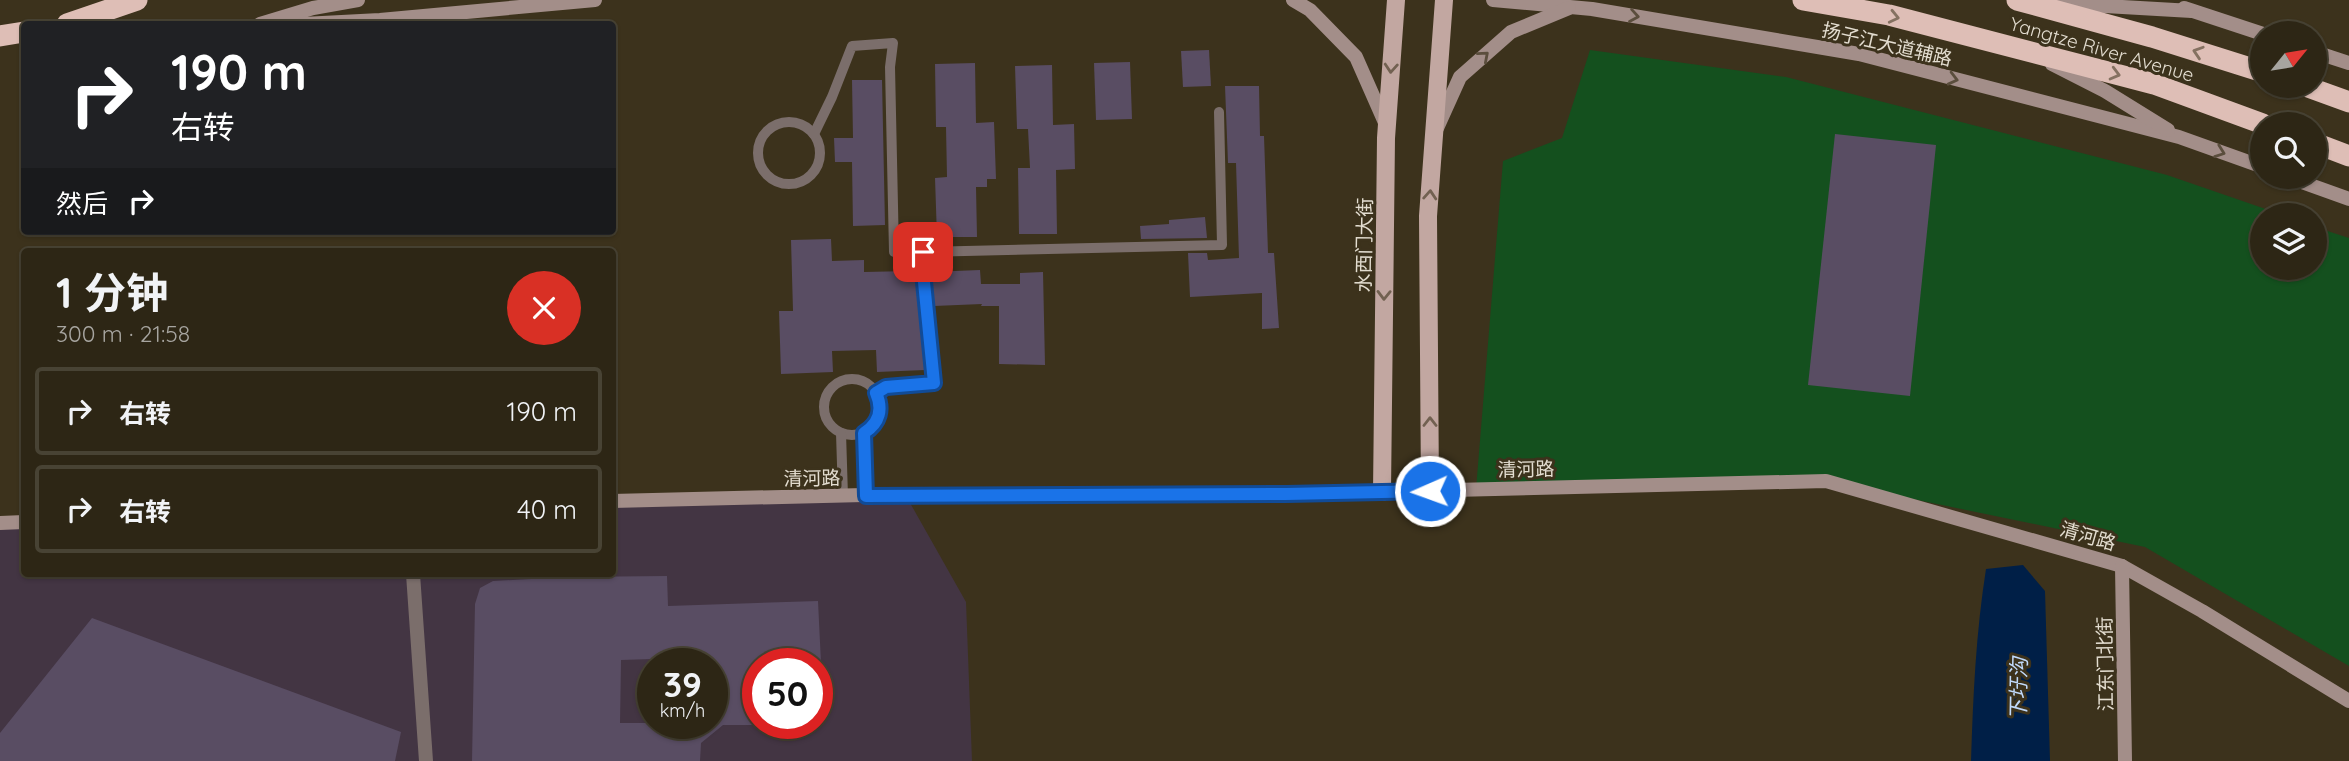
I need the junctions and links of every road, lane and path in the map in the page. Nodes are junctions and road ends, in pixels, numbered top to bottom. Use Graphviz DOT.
graph roads {
  1 [pos="137,0"];
  2 [pos="358,0"];
  3 [pos="595,0"];
  4 [pos="1293,0"];
  5 [pos="1396,0"];
  6 [pos="1444,0"];
  7 [pos="1493,0"];
  8 [pos="1803,0"];
  9 [pos="2159,0"];
  10 [pos="2020,1"];
  11 [pos="1570,7"];
  12 [pos="2192,11"];
  13 [pos="84,21"];
  14 [pos="270,21"];
  15 [pos="361,21"];
  16 [pos="2250,30"];
  17 [pos="21,32"];
  18 [pos="0,36"];
  19 [pos="2023,50"];
  20 [pos="2328,56"];
  21 [pos="2349,63"];
  22 [pos="2250,68"];
  23 [pos="2328,94"];
  24 [pos="2349,102"];
  25 [pos="1219,112"];
  26 [pos="2250,119"];
  27 [pos="1387,127"];
  28 [pos="1434,132"];
  29 [pos="814,134"];
  30 [pos="2179,137"];
  31 [pos="2327,148"];
  32 [pos="2349,156"];
  33 [pos="2250,162"];
  34 [pos="2321,189"];
  35 [pos="2349,199"];
  36 [pos="923,252"];
  37 [pos="876,393"];
  38 [pos="841,433"];
  39 [pos="864,433"];
  40 [pos="1430,491"];
  41 [pos="1382,492"];
  42 [pos="843,496"];
  43 [pos="866,496"];
  44 [pos="616,501"];
  45 [pos="21,522"];
  46 [pos="0,523"];
  47 [pos="2122,566"];
  48 [pos="413,577"];
  49 [pos="2349,701"];
  50 [pos="426,761"];
  51 [pos="2125,761"];
  1 -- 13 [label="highway"];
  2 -- 14 [label="main road"];
  3 -- 15 [label="main road"];
  4 -- 27 [label="main road"];
  5 -- 27 [label="main road, 水西门大街, one-way"];
  6 -- 28 [label="main road"];
  7 -- 11 [label="main road, 扬子江大道辅路"];
  8 -- 19 [label="highway, Yangtze River Avenue, one-way"];
  9 -- 12 [label="main road"];
  10 -- 12 [label="main road"];
  22 -- 10 [label="highway, Yangtze River Avenue, one-way"];
  28 -- 11 [label="main road, one-way"];
  11 -- 30 [label="main road, 扬子江大道辅路, one-way"];
  12 -- 16 [label="main road"];
  17 -- 18 [label="highway"];
  19 -- 26 [label="highway, Yangtze River Avenue, one-way"];
  19 -- 30 [label="main road"];
  20 -- 21 [label="main road"];
  23 -- 24 [label="highway"];
  25 -- 36 [label="lane"];
  27 -- 41 [label="main road, 水西门大街, one-way"];
  40 -- 28 [label="main road, one-way"];
  29 -- 29 [label="lane"];
  29 -- 36 [label="lane"];
  30 -- 33 [label="main road, 扬子江大道辅路, one-way"];
  31 -- 32 [label="highway"];
  34 -- 35 [label="main road"];
  36 -- 37 [label="lane"];
  37 -- 38 [label="lane"];
  37 -- 39 [label="lane"];
  38 -- 39 [label="lane"];
  38 -- 42 [label="lane"];
  39 -- 43 [label="lane"];
  40 -- 41 [label="main road, 清河路"];
  40 -- 47 [label="main road, 清河路"];
  41 -- 43 [label="main road, 清河路"];
  42 -- 43 [label="main road, 清河路"];
  42 -- 44 [label="main road, 清河路"];
  45 -- 46 [label="main road"];
  47 -- 49 [label="main road, 清河路"];
  47 -- 51 [label="main road, 江东门北街"];
  48 -- 50 [label="street"];
}
